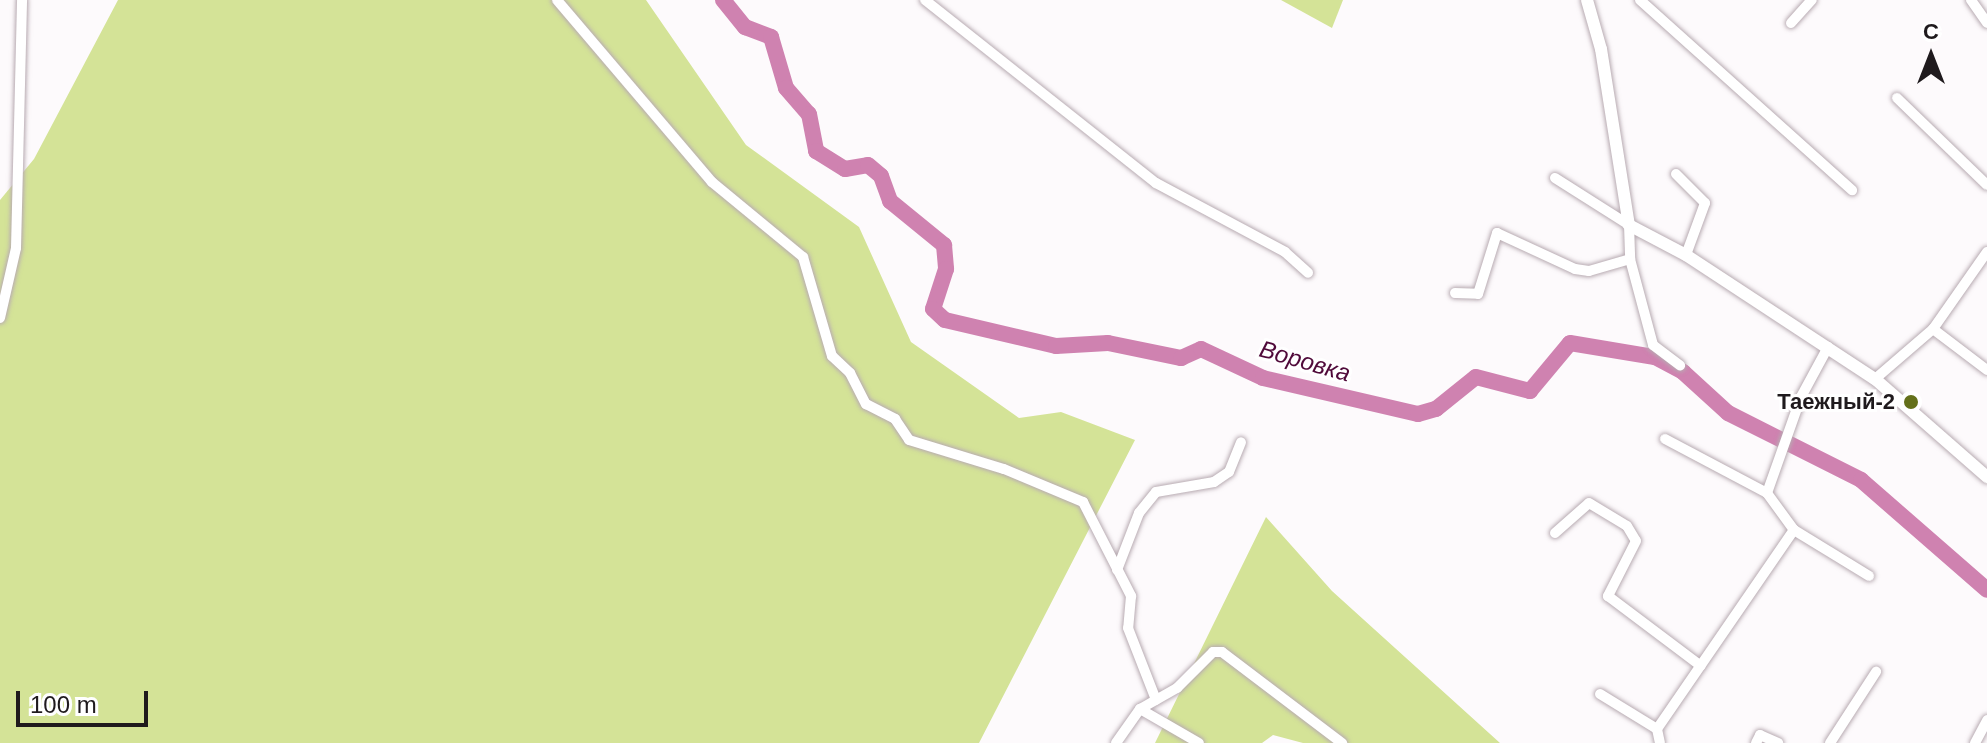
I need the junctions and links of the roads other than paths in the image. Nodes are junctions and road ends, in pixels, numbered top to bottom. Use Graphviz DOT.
graph roads {
  1 [pos="22,0"];
  2 [pos="557,0"];
  3 [pos="925,0"];
  4 [pos="1640,0"];
  5 [pos="1812,0"];
  6 [pos="1971,0"];
  7 [pos="1589,1"];
  8 [pos="1791,23"];
  9 [pos="1987,23"];
  10 [pos="1897,98"];
  11 [pos="1676,174"];
  12 [pos="1555,178"];
  13 [pos="1987,185"];
  14 [pos="1852,190"];
  15 [pos="1629,225"];
  16 [pos="1987,252"];
  17 [pos="1686,255"];
  18 [pos="1630,259"];
  19 [pos="1308,273"];
  20 [pos="1455,293"];
  21 [pos="0,318"];
  22 [pos="1933,329"];
  23 [pos="1828,347"];
  24 [pos="1680,365"];
  25 [pos="1987,370"];
  26 [pos="1875,379"];
  27 [pos="1665,439"];
  28 [pos="1241,442"];
  29 [pos="1985,472"];
  30 [pos="1767,493"];
  31 [pos="1794,530"];
  32 [pos="1555,533"];
  33 [pos="1117,570"];
  34 [pos="1869,576"];
  35 [pos="1701,666"];
  36 [pos="1876,672"];
  37 [pos="1600,694"];
  38 [pos="1156,700"];
  39 [pos="1140,709"];
  40 [pos="1987,720"];
  41 [pos="1657,729"];
  42 [pos="1193,741"];
  43 [pos="1116,743"];
  44 [pos="1342,743"];
  45 [pos="1660,743"];
  46 [pos="1756,743"];
  47 [pos="1778,743"];
  48 [pos="1830,743"];
  49 [pos="1975,743"];
  1 -- 21 [label="street"];
  2 -- 33 [label="street"];
  3 -- 19 [label="street"];
  4 -- 14 [label="street"];
  5 -- 8 [label="street"];
  6 -- 9 [label="street"];
  7 -- 15 [label="street"];
  10 -- 13 [label="street"];
  11 -- 17 [label="street"];
  12 -- 15 [label="street"];
  15 -- 17 [label="street"];
  15 -- 18 [label="street"];
  16 -- 22 [label="street"];
  17 -- 23 [label="street"];
  18 -- 20 [label="street"];
  18 -- 24 [label="street"];
  22 -- 25 [label="street"];
  22 -- 26 [label="street"];
  23 -- 26 [label="street"];
  23 -- 30 [label="street"];
  26 -- 29 [label="street"];
  27 -- 30 [label="street"];
  28 -- 33 [label="street"];
  30 -- 31 [label="street"];
  31 -- 34 [label="street"];
  31 -- 35 [label="street"];
  32 -- 35 [label="street"];
  33 -- 38 [label="street"];
  35 -- 41 [label="street"];
  36 -- 48 [label="street"];
  37 -- 41 [label="street"];
  38 -- 39 [label="street"];
  38 -- 44 [label="street"];
  39 -- 42 [label="street"];
  39 -- 43 [label="street"];
  40 -- 49 [label="street"];
  41 -- 45 [label="street"];
  46 -- 47 [label="street"];
}
